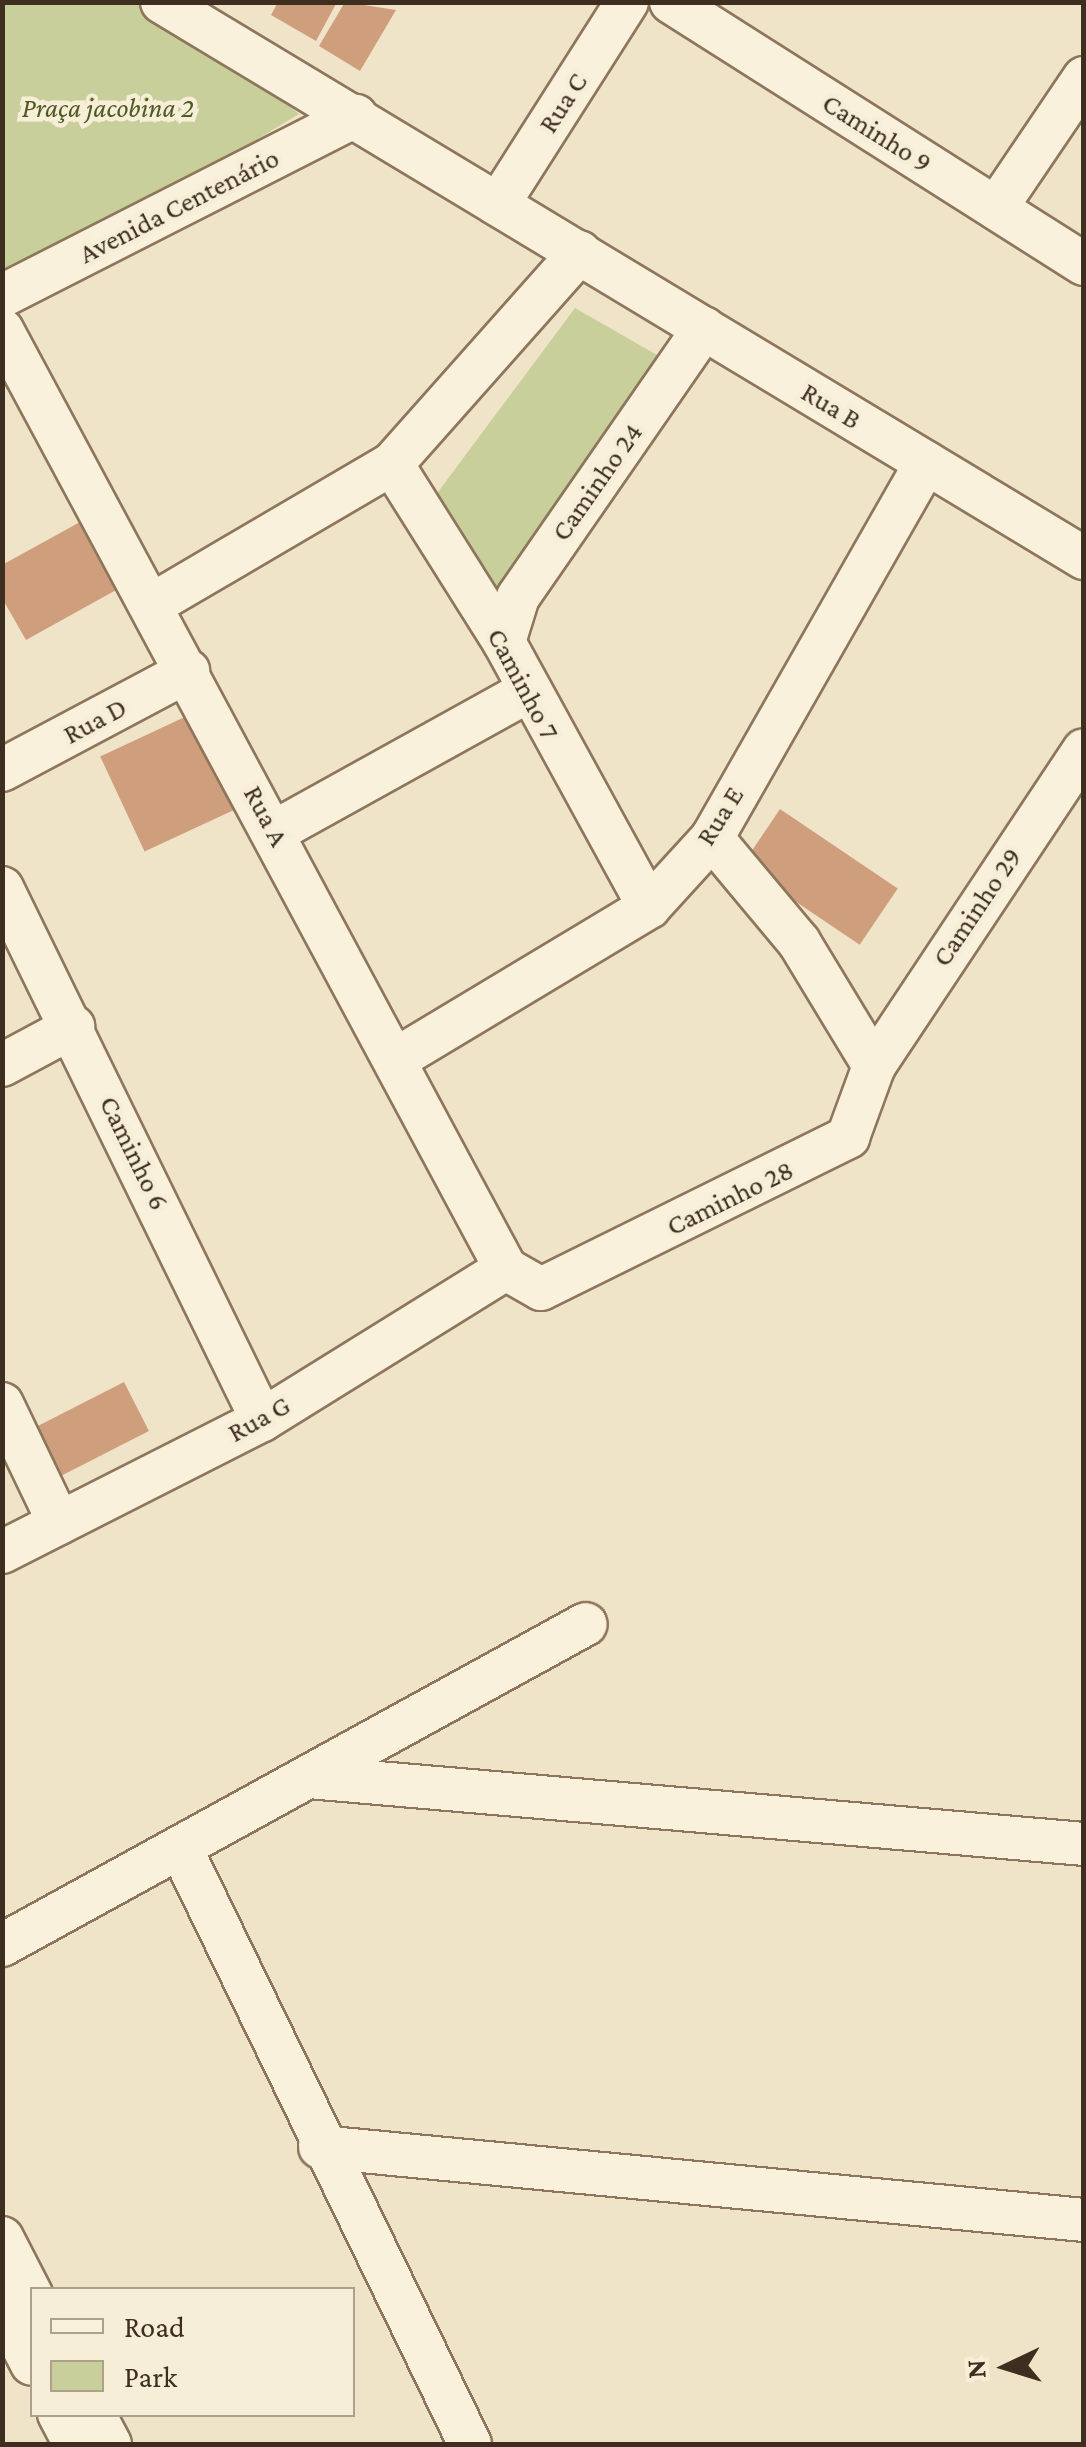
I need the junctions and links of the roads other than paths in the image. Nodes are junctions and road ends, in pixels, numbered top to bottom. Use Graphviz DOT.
graph roads {
  1 [pos="162,2"];
  2 [pos="627,2"];
  3 [pos="671,2"];
  4 [pos="1084,78"];
  5 [pos="356,116"];
  6 [pos="498,203"];
  7 [pos="996,208"];
  8 [pos="580,252"];
  9 [pos="1084,264"];
  10 [pos="2,296"];
  11 [pos="704,328"];
  12 [pos="2,330"];
  13 [pos="926,463"];
  14 [pos="392,464"];
  15 [pos="1081,549"];
  16 [pos="153,604"];
  17 [pos="504,642"];
  18 [pos="188,671"];
  19 [pos="525,693"];
  20 [pos="1084,750"];
  21 [pos="2,770"];
  22 [pos="274,832"];
  23 [pos="712,838"];
  24 [pos="2,888"];
  25 [pos="648,907"];
  26 [pos="73,1027"];
  27 [pos="398,1058"];
  28 [pos="2,1065"];
  29 [pos="874,1066"];
  30 [pos="524,1279"];
  31 [pos="2,1404"];
  32 [pos="262,1420"];
  33 [pos="59,1523"];
  34 [pos="2,1552"];
  35 [pos="586,1624"];
  36 [pos="309,1777"];
  37 [pos="1084,1844"];
  38 [pos="184,1852"];
  39 [pos="2,1945"];
  40 [pos="320,2148"];
  41 [pos="1084,2220"];
  42 [pos="2,2238"];
  43 [pos="30,2292"];
  44 [pos="2,2306"];
  45 [pos="30,2360"];
  46 [pos="60,2417"];
  47 [pos="96,2417"];
  48 [pos="74,2444"];
  49 [pos="110,2444"];
  50 [pos="470,2444"];
  1 -- 5 [label="street, Rua B"];
  2 -- 6 [label="street, Rua C"];
  3 -- 7 [label="street, Caminho 9"];
  4 -- 7 [label="street"];
  5 -- 6 [label="street, Rua B"];
  5 -- 10 [label="street, Avenida Centenário"];
  6 -- 8 [label="street, Rua B"];
  7 -- 9 [label="street, Caminho 9"];
  8 -- 11 [label="street, Rua B"];
  8 -- 14 [label="street"];
  11 -- 13 [label="street, Rua B"];
  11 -- 17 [label="street, Caminho 24"];
  12 -- 16 [label="street, Rua A"];
  13 -- 15 [label="street, Rua B"];
  13 -- 23 [label="street, Rua E"];
  14 -- 16 [label="street"];
  14 -- 17 [label="street, Caminho 7"];
  16 -- 18 [label="street, Rua A"];
  17 -- 19 [label="street, Caminho 7"];
  18 -- 21 [label="street, Rua D"];
  18 -- 22 [label="street, Rua A"];
  19 -- 22 [label="street"];
  19 -- 25 [label="street, Caminho 7"];
  20 -- 29 [label="street, Caminho 29"];
  22 -- 27 [label="street, Rua A"];
  23 -- 25 [label="street, Rua E"];
  23 -- 29 [label="street"];
  24 -- 26 [label="street, Caminho 6"];
  25 -- 27 [label="street, Rua E"];
  26 -- 28 [label="street"];
  26 -- 32 [label="street, Caminho 6"];
  27 -- 30 [label="street, Rua A"];
  29 -- 30 [label="street, Caminho 28"];
  30 -- 32 [label="street, Rua G"];
  31 -- 33 [label="street"];
  32 -- 33 [label="street, Rua G"];
  33 -- 34 [label="street, Rua G"];
  35 -- 36 [label="street"];
  36 -- 37 [label="street"];
  36 -- 38 [label="street"];
  38 -- 39 [label="street"];
  38 -- 40 [label="street"];
  40 -- 41 [label="street"];
  40 -- 50 [label="street"];
  42 -- 43 [label="street"];
  44 -- 45 [label="street"];
  46 -- 48 [label="street"];
  47 -- 49 [label="street"];
}
